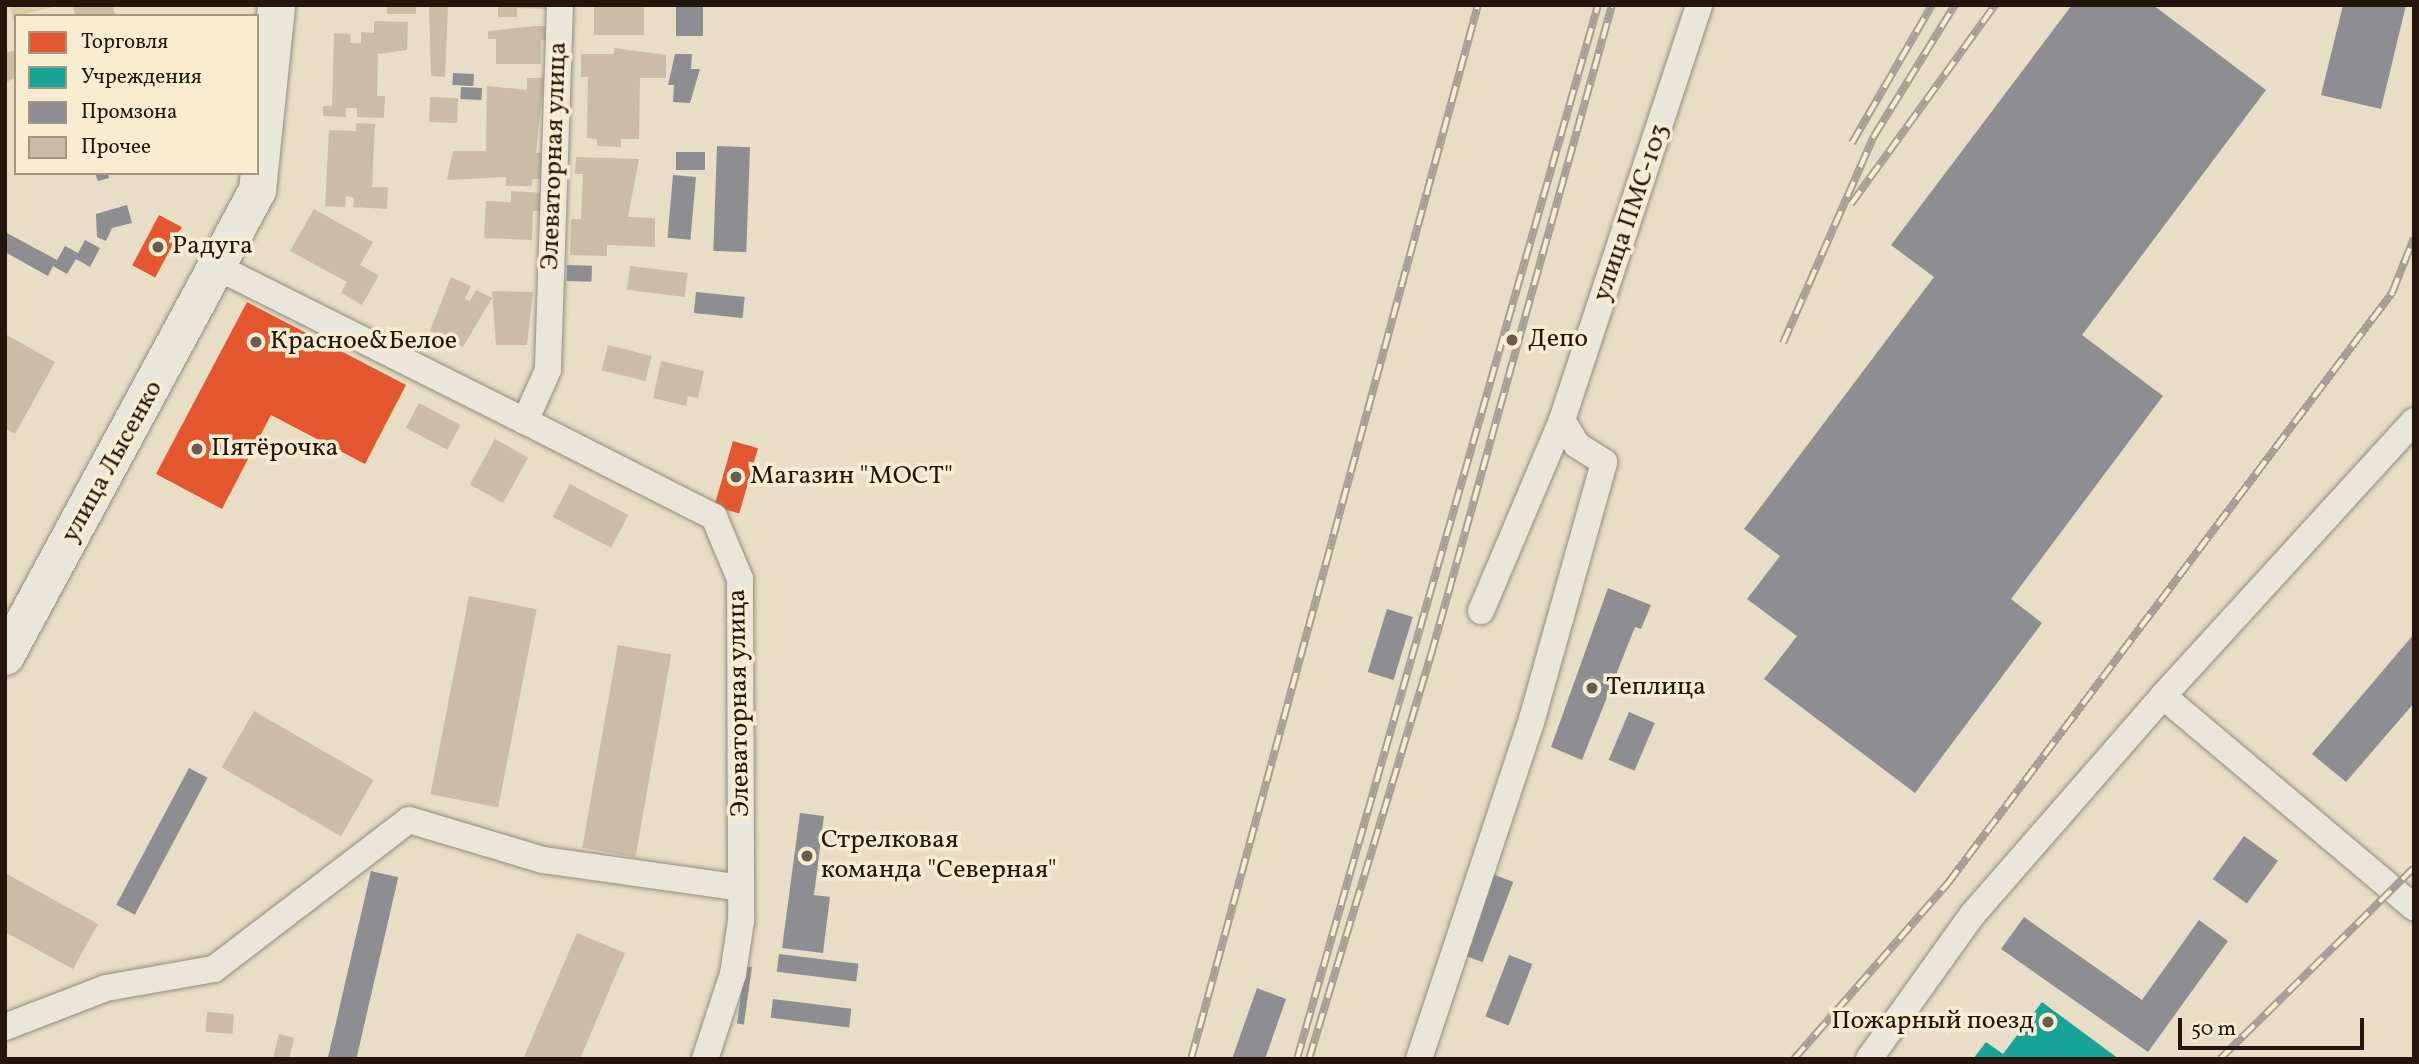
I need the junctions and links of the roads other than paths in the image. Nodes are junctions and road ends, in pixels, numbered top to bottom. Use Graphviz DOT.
graph roads {
  1 [pos="276,5"];
  2 [pos="560,5"];
  3 [pos="1699,5"];
  4 [pos="259,171"];
  5 [pos="259,175"];
  6 [pos="219,268"];
  7 [pos="1562,420"];
  8 [pos="525,421"];
  9 [pos="2414,421"];
  10 [pos="1481,611"];
  11 [pos="5,656"];
  12 [pos="2163,696"];
  13 [pos="741,888"];
  14 [pos="2414,907"];
  15 [pos="5,1027"];
  16 [pos="705,1059"];
  17 [pos="1419,1059"];
  18 [pos="1869,1059"];
  1 -- 4 [label="main road, улица Лысенко"];
  2 -- 8 [label="street, Элеваторная улица"];
  3 -- 7 [label="street, улица ПМС-103"];
  5 -- 6 [label="main road, улица Лысенко"];
  6 -- 8 [label="street"];
  6 -- 11 [label="main road, улица Лысенко"];
  7 -- 10 [label="street, улица ПМС-103"];
  7 -- 17 [label="street"];
  8 -- 13 [label="street, Элеваторная улица"];
  9 -- 12 [label="street"];
  12 -- 14 [label="street"];
  12 -- 18 [label="street"];
  13 -- 15 [label="street"];
  13 -- 16 [label="street, Элеваторная улица"];
}
